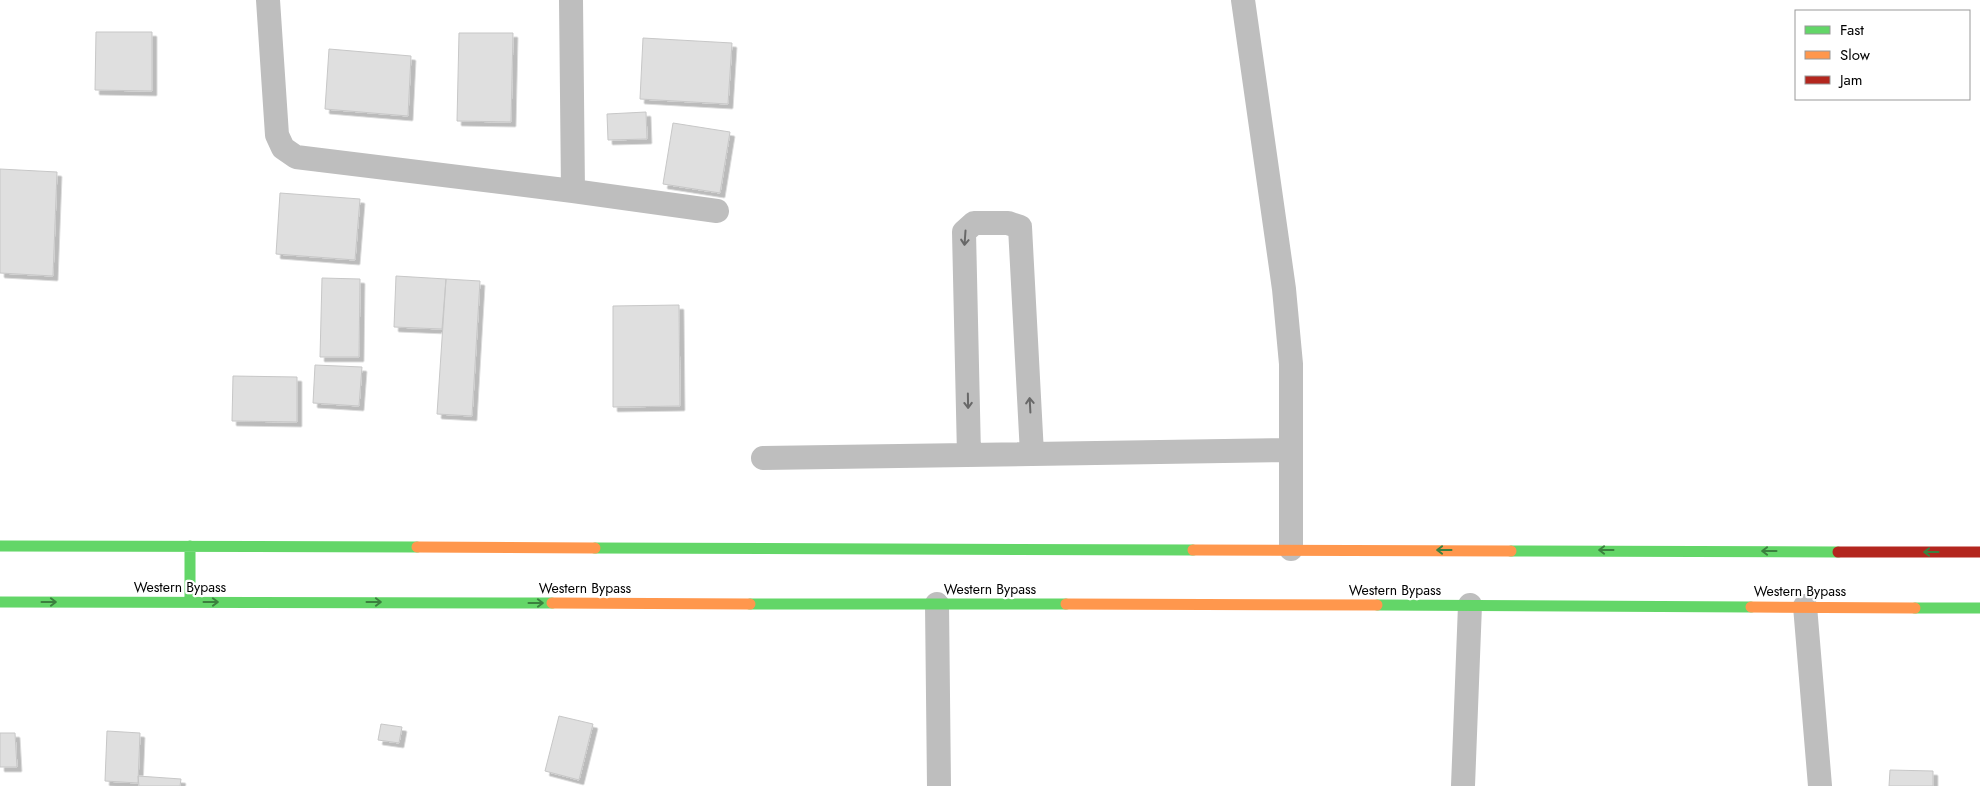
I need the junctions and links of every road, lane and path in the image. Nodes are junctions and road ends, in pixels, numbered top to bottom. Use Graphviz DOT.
graph roads {
  1 [pos="268,0"];
  2 [pos="571,0"];
  3 [pos="1242,0"];
  4 [pos="573,191"];
  5 [pos="717,211"];
  6 [pos="1291,450"];
  7 [pos="1032,454"];
  8 [pos="969,455"];
  9 [pos="763,458"];
  10 [pos="0,546"];
  11 [pos="190,546"];
  12 [pos="1291,549"];
  13 [pos="1980,552"];
  14 [pos="0,602"];
  15 [pos="190,602"];
  16 [pos="938,604"];
  17 [pos="1470,605"];
  18 [pos="1805,606"];
  19 [pos="1980,608"];
  20 [pos="939,786"];
  21 [pos="1463,786"];
  22 [pos="1820,786"];
  1 -- 4 [label="street"];
  2 -- 4 [label="street"];
  3 -- 6 [label="street"];
  4 -- 5 [label="street"];
  6 -- 7 [label="street"];
  6 -- 12 [label="street"];
  7 -- 8 [label="street"];
  7 -- 8 [label="street, one-way"];
  8 -- 9 [label="street"];
  10 -- 11 [label="main road"];
  11 -- 12 [label="main road"];
  11 -- 15 [label="main road"];
  13 -- 12 [label="main road, one-way"];
  14 -- 15 [label="main road, Western Bypass, one-way"];
  15 -- 16 [label="main road, Western Bypass, one-way"];
  16 -- 17 [label="main road, Western Bypass"];
  16 -- 20 [label="street"];
  17 -- 18 [label="main road, Western Bypass"];
  17 -- 21 [label="street"];
  18 -- 19 [label="main road, Western Bypass"];
  18 -- 22 [label="street"];
}
